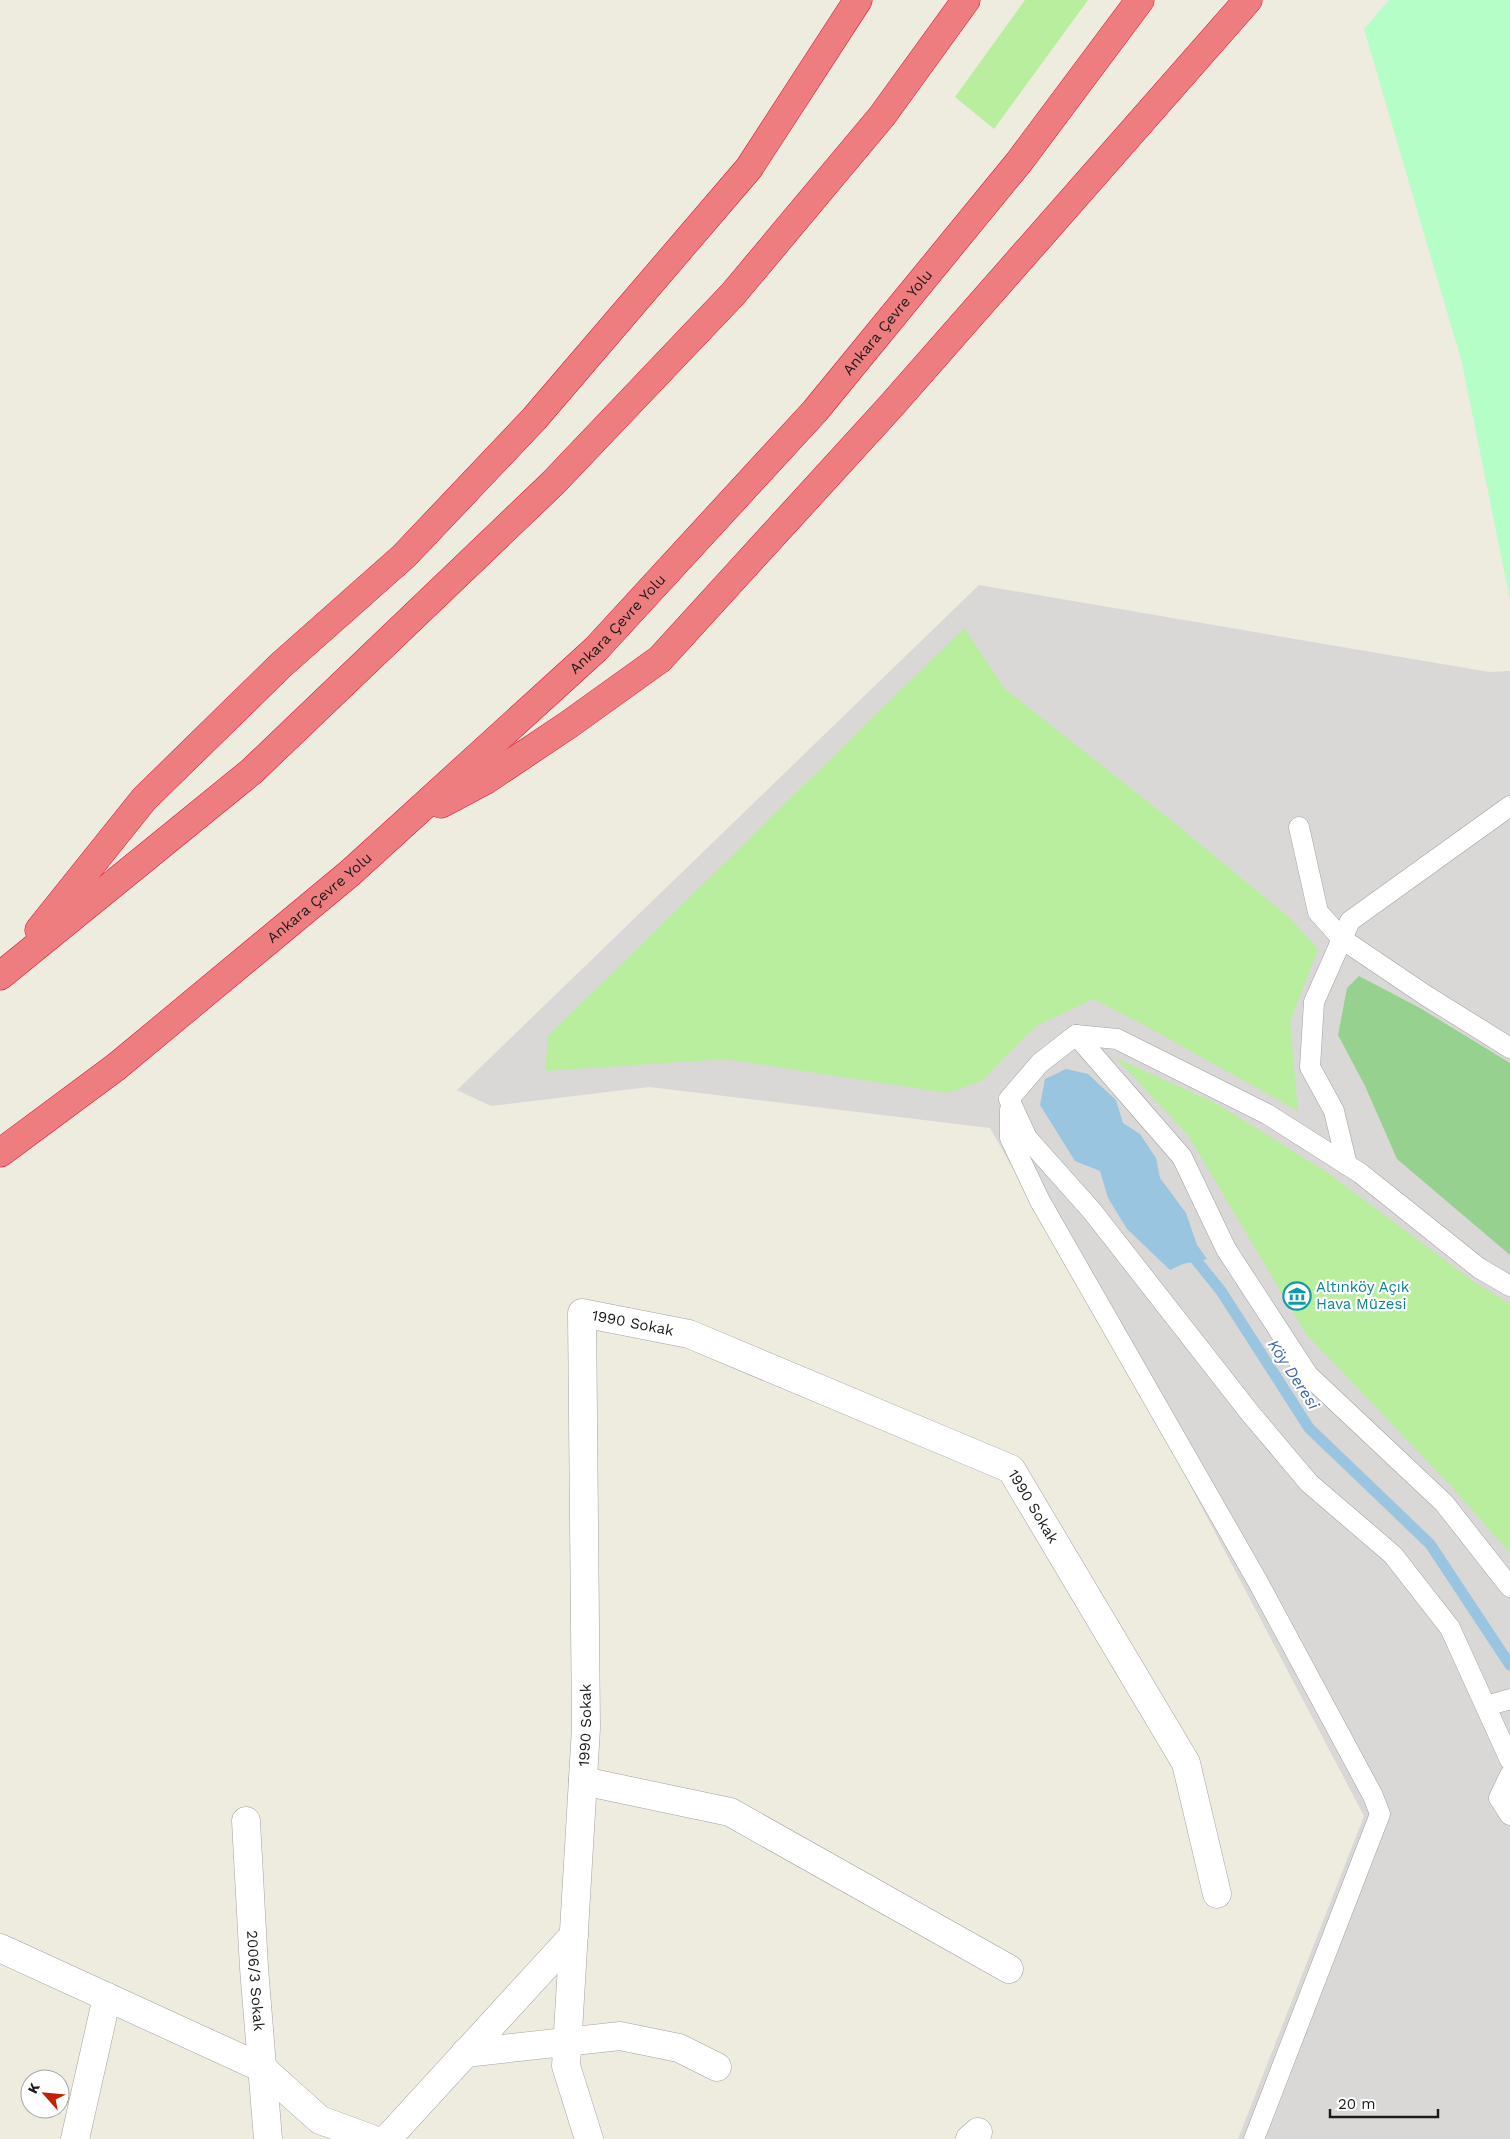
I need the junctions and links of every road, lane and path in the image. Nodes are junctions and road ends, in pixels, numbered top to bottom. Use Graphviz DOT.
graph roads {
  1 [pos="858,0"];
  2 [pos="966,0"];
  3 [pos="1140,0"];
  4 [pos="1248,0"];
  5 [pos="1510,806"];
  6 [pos="405,824"];
  7 [pos="1299,827"];
  8 [pos="1342,939"];
  9 [pos="2,974"];
  10 [pos="1076,1035"];
  11 [pos="1510,1048"];
  12 [pos="1009,1099"];
  13 [pos="0,1153"];
  14 [pos="1347,1165"];
  15 [pos="1510,1286"];
  16 [pos="1510,1587"];
  17 [pos="1510,1699"];
  18 [pos="1486,1706"];
  19 [pos="1510,1760"];
  20 [pos="1510,1775"];
  21 [pos="583,1781"];
  22 [pos="1510,1815"];
  23 [pos="246,1821"];
  24 [pos="1217,1894"];
  25 [pos="574,1935"];
  26 [pos="0,1948"];
  27 [pos="1009,1969"];
  28 [pos="107,1997"];
  29 [pos="568,2041"];
  30 [pos="465,2053"];
  31 [pos="717,2067"];
  32 [pos="262,2068"];
  33 [pos="74,2139"];
  34 [pos="268,2139"];
  35 [pos="372,2139"];
  36 [pos="387,2139"];
  37 [pos="590,2139"];
  38 [pos="1254,2139"];
  1 -- 9 [label="highway"];
  2 -- 9 [label="highway"];
  3 -- 6 [label="highway, Ankara Çevre Yolu"];
  4 -- 6 [label="highway"];
  5 -- 8 [label="lane"];
  6 -- 13 [label="highway, Ankara Çevre Yolu"];
  7 -- 8 [label="lane"];
  8 -- 11 [label="lane"];
  8 -- 14 [label="lane"];
  10 -- 12 [label="lane"];
  10 -- 14 [label="lane"];
  10 -- 16 [label="lane"];
  12 -- 18 [label="lane"];
  12 -- 38 [label="lane"];
  14 -- 15 [label="lane"];
  17 -- 18 [label="lane"];
  18 -- 19 [label="lane"];
  20 -- 22 [label="lane"];
  21 -- 24 [label="street, 1990 Sokak"];
  21 -- 25 [label="street, 1990 Sokak"];
  21 -- 27 [label="street"];
  23 -- 32 [label="street, 2006/3 Sokak"];
  25 -- 29 [label="street, 1990 Sokak"];
  25 -- 30 [label="street"];
  26 -- 28 [label="street"];
  28 -- 32 [label="street"];
  28 -- 33 [label="street"];
  29 -- 30 [label="street"];
  29 -- 31 [label="street"];
  29 -- 37 [label="street, 1990 Sokak"];
  30 -- 36 [label="street"];
  32 -- 34 [label="street, 2006/3 Sokak"];
  32 -- 35 [label="street"];
}
